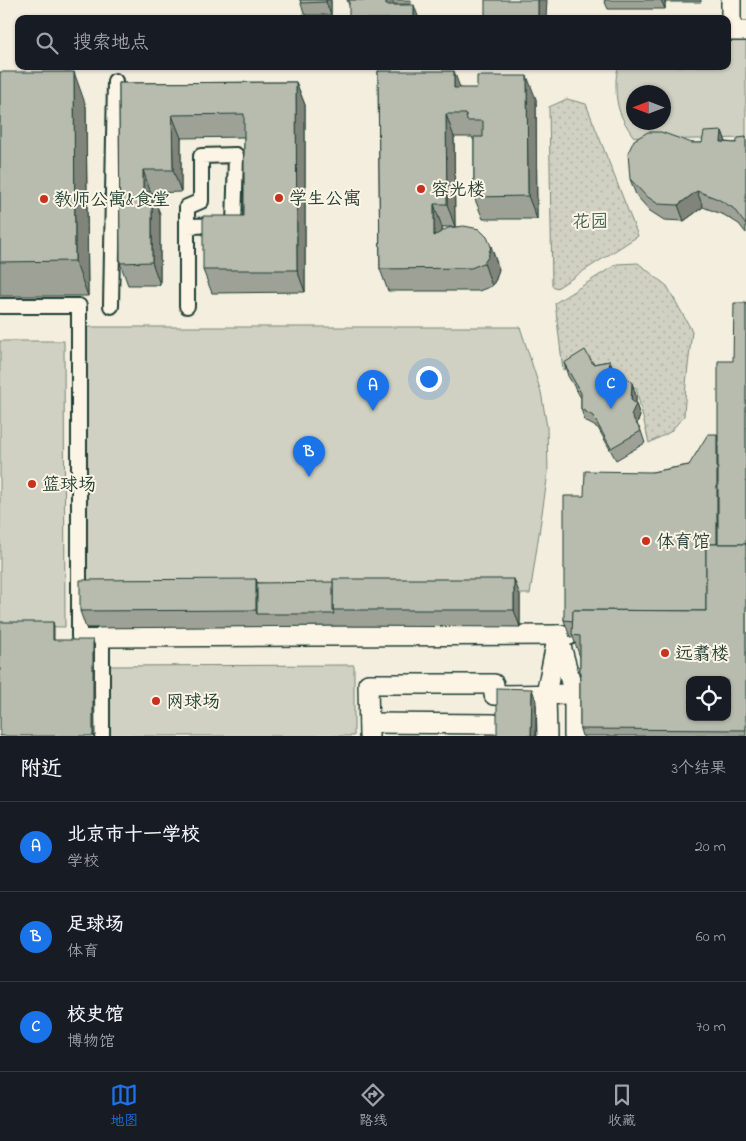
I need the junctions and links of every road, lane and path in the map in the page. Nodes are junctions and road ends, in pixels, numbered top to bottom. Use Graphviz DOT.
graph roads {
  1 [pos="731,0"];
  2 [pos="746,31"];
  3 [pos="115,81"];
  4 [pos="187,226"];
  5 [pos="0,306"];
  6 [pos="111,306"];
  7 [pos="187,306"];
  8 [pos="564,635"];
  9 [pos="102,637"];
  10 [pos="546,694"];
  11 [pos="574,694"];
  12 [pos="494,695"];
  13 [pos="369,730"];
  14 [pos="494,730"];
  15 [pos="102,736"];
  16 [pos="547,736"];
  17 [pos="574,736"];
  1 -- 2 [label="street"];
  3 -- 6 [label="street"];
  4 -- 4 [label="street"];
  4 -- 7 [label="street"];
  5 -- 9 [label="street"];
  8 -- 9 [label="street"];
  8 -- 10 [label="street"];
  8 -- 11 [label="street"];
  9 -- 15 [label="street"];
  10 -- 11 [label="street"];
  10 -- 12 [label="street"];
  10 -- 16 [label="street"];
  11 -- 17 [label="street"];
  12 -- 13 [label="street"];
  12 -- 14 [label="street"];
  13 -- 14 [label="street"];
}
